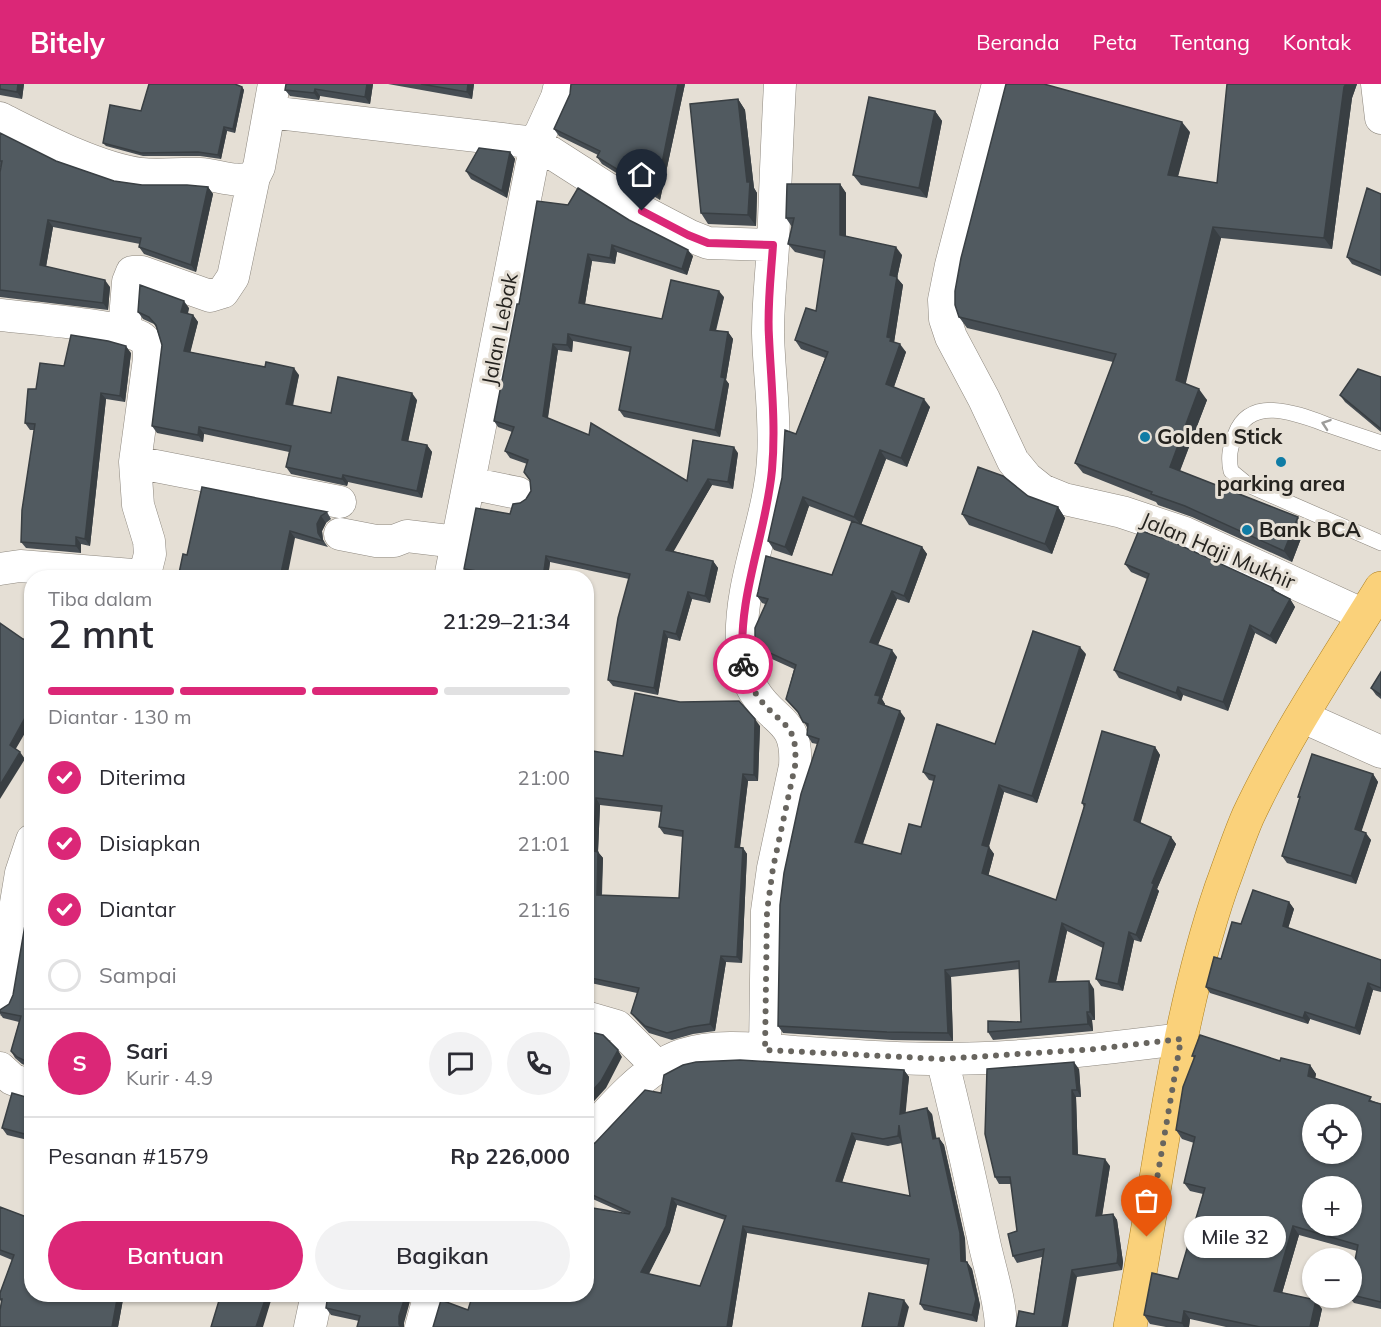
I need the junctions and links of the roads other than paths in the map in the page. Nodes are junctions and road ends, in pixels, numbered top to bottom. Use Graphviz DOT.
graph roads {
  1 [pos="560,84"];
  2 [pos="780,84"];
  3 [pos="999,84"];
  4 [pos="1377,84"];
  5 [pos="272,98"];
  6 [pos="0,118"];
  7 [pos="1381,118"];
  8 [pos="536,143"];
  9 [pos="254,177"];
  10 [pos="773,245"];
  11 [pos="0,315"];
  12 [pos="124,330"];
  13 [pos="1381,443"];
  14 [pos="135,462"];
  15 [pos="469,483"];
  16 [pos="518,493"];
  17 [pos="340,502"];
  18 [pos="340,534"];
  19 [pos="457,542"];
  20 [pos="1381,543"];
  21 [pos="0,569"];
  22 [pos="65,570"];
  23 [pos="147,570"];
  24 [pos="452,570"];
  25 [pos="1373,602"];
  26 [pos="1303,717"];
  27 [pos="1381,752"];
  28 [pos="24,864"];
  29 [pos="9,901"];
  30 [pos="0,999"];
  31 [pos="594,1019"];
  32 [pos="1181,1039"];
  33 [pos="765,1050"];
  34 [pos="942,1059"];
  35 [pos="658,1067"];
  36 [pos="0,1068"];
  37 [pos="24,1084"];
  38 [pos="594,1128"];
  39 [pos="315,1302"];
  40 [pos="428,1302"];
  41 [pos="310,1327"];
  42 [pos="421,1327"];
  43 [pos="1001,1327"];
  44 [pos="1130,1327"];
  1 -- 8 [label="street, Jalan Lebak"];
  2 -- 10 [label="street"];
  3 -- 25 [label="street, Jalan Haji Mukhir"];
  4 -- 7 [label="street"];
  5 -- 8 [label="street"];
  5 -- 9 [label="street"];
  6 -- 9 [label="street"];
  8 -- 10 [label="street"];
  8 -- 15 [label="street, Jalan Lebak"];
  9 -- 12 [label="street"];
  10 -- 33 [label="street"];
  11 -- 12 [label="street"];
  12 -- 14 [label="street"];
  13 -- 20 [label="lane, one-way"];
  14 -- 17 [label="street"];
  14 -- 23 [label="street"];
  15 -- 16 [label="street"];
  15 -- 19 [label="street, Jalan Lebak"];
  18 -- 19 [label="street"];
  19 -- 24 [label="street, Jalan Lebak"];
  21 -- 22 [label="street"];
  25 -- 26 [label="main road"];
  26 -- 27 [label="street"];
  26 -- 32 [label="main road"];
  28 -- 29 [label="street"];
  29 -- 30 [label="street"];
  31 -- 35 [label="street"];
  32 -- 34 [label="street"];
  32 -- 44 [label="main road"];
  33 -- 34 [label="street"];
  33 -- 35 [label="street"];
  34 -- 43 [label="street"];
  35 -- 38 [label="street"];
  36 -- 37 [label="street"];
  39 -- 41 [label="street"];
  40 -- 42 [label="street"];
}
